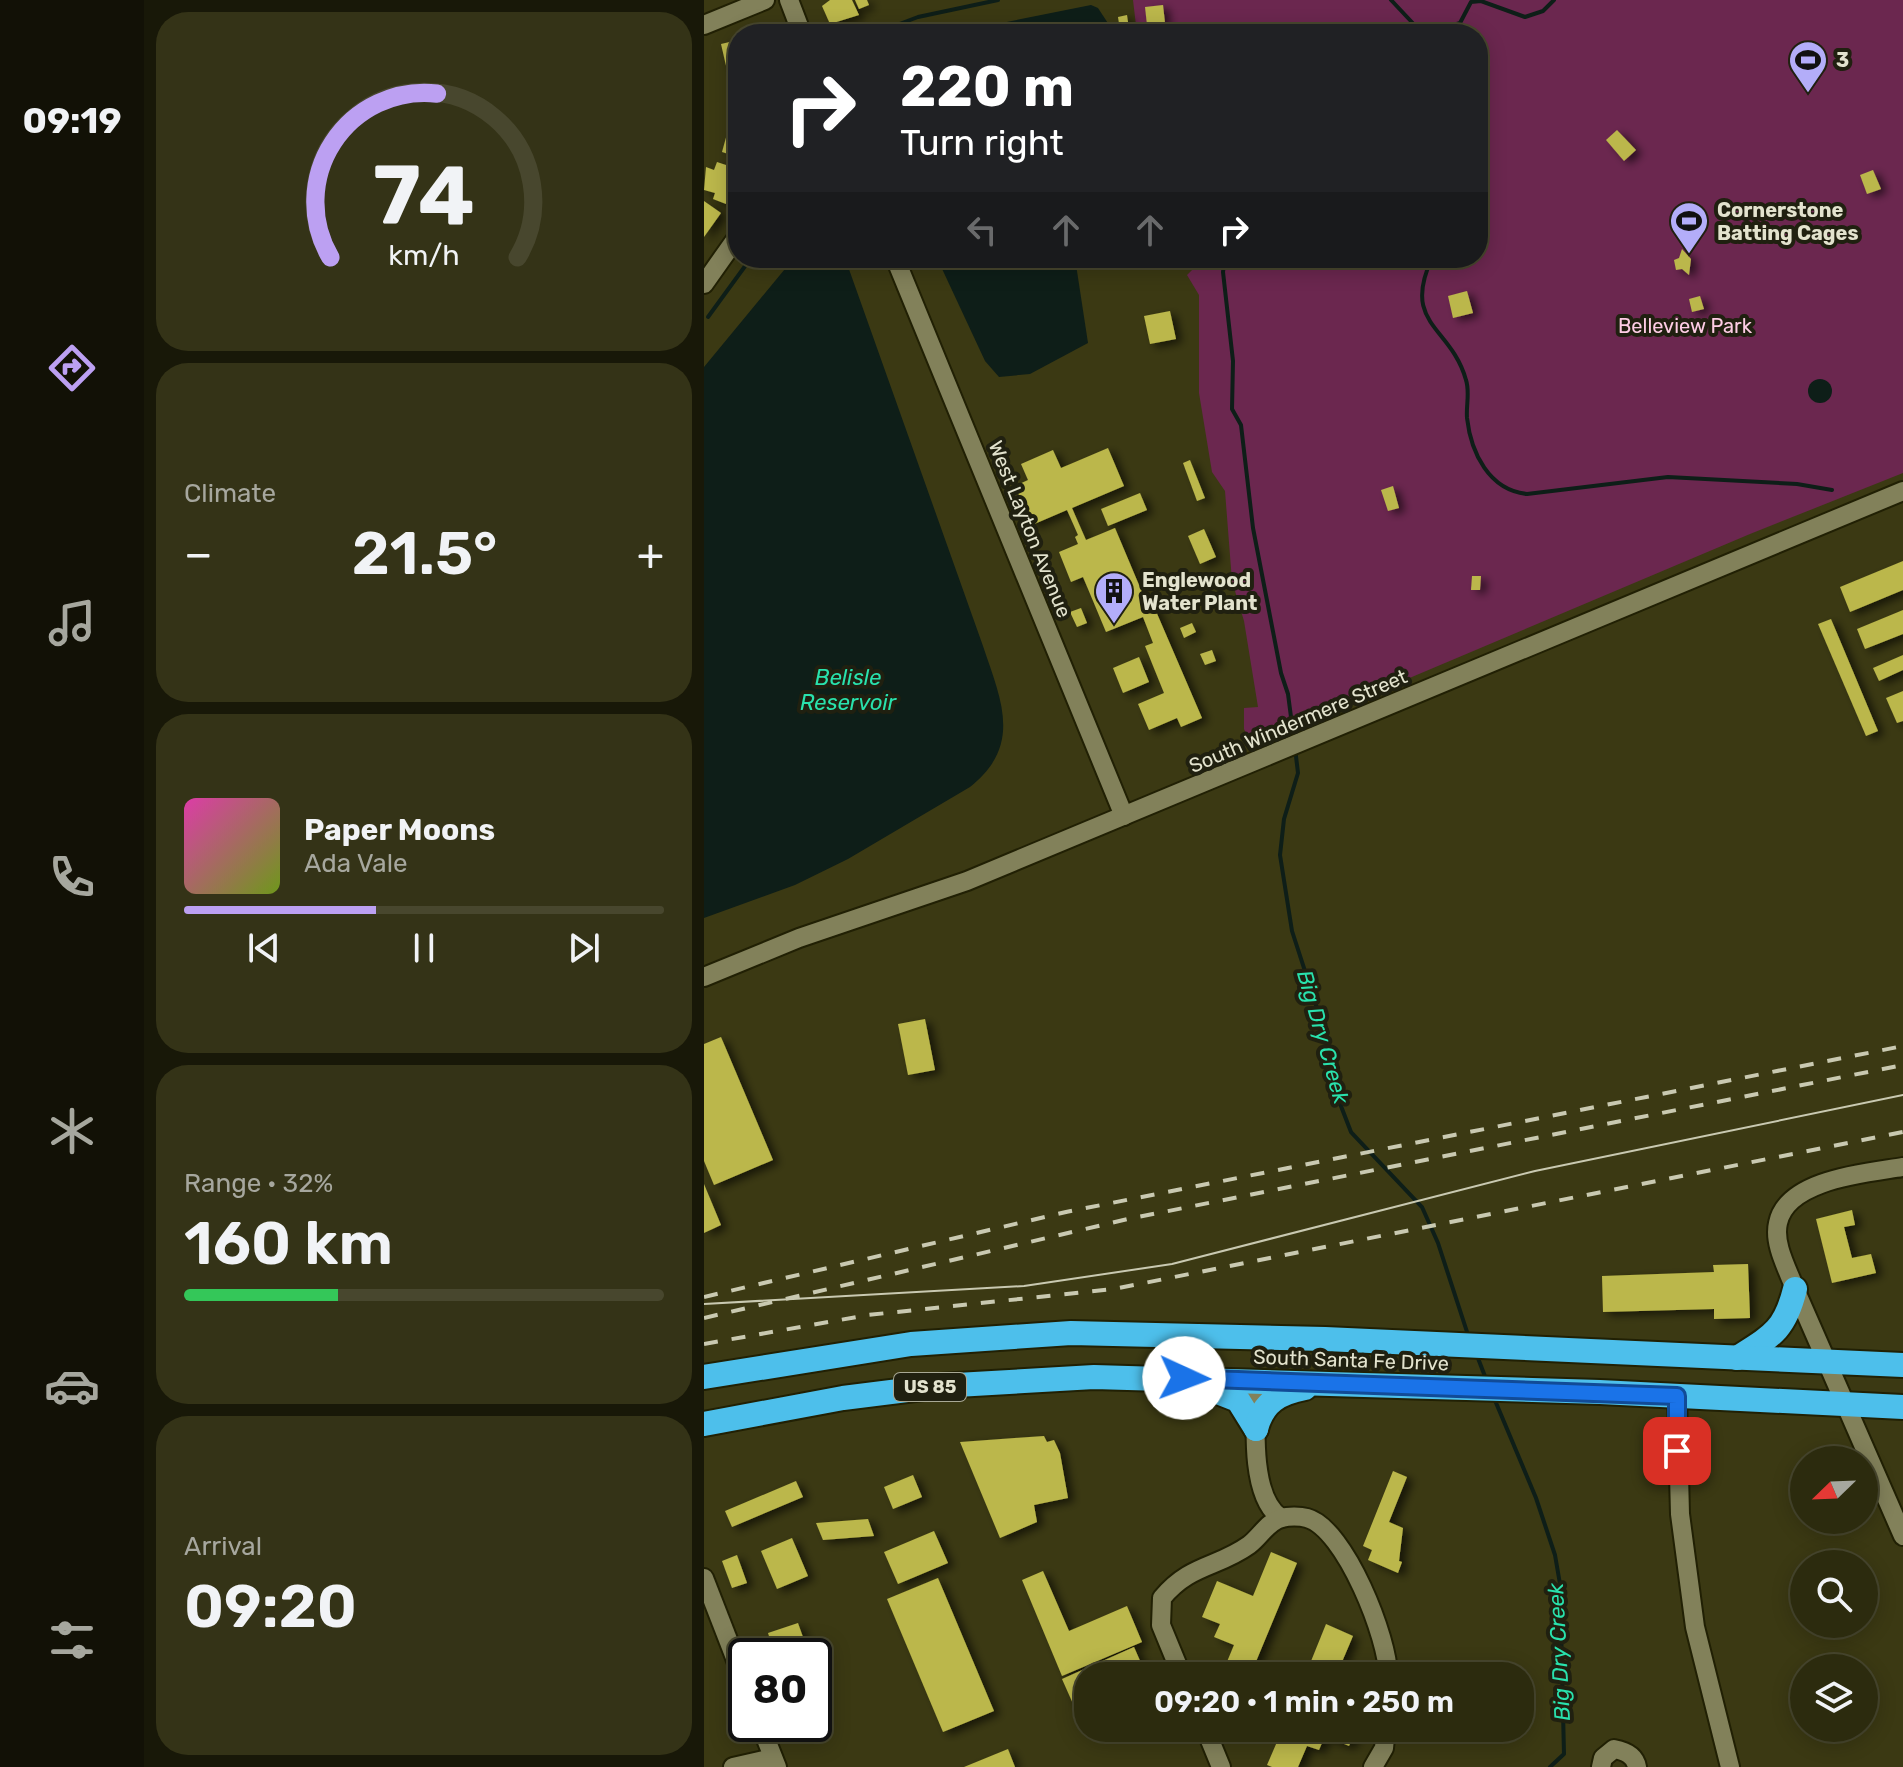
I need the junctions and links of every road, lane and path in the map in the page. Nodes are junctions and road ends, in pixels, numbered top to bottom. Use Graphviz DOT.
graph roads {
  1 [pos="765,0"];
  2 [pos="789,0"];
  3 [pos="798,24"];
  4 [pos="704,25"];
  5 [pos="728,250"];
  6 [pos="899,268"];
  7 [pos="704,284"];
  8 [pos="1903,491"];
  9 [pos="1124,816"];
  10 [pos="704,977"];
  11 [pos="1903,1167"];
  12 [pos="1795,1289"];
  13 [pos="1737,1358"];
  14 [pos="1825,1362"];
  15 [pos="1903,1365"];
  16 [pos="704,1377"];
  17 [pos="1159,1378"];
  18 [pos="1257,1380"];
  19 [pos="1327,1383"];
  20 [pos="1677,1396"];
  21 [pos="1844,1404"];
  22 [pos="1903,1407"];
  23 [pos="704,1424"];
  24 [pos="1256,1429"];
  25 [pos="1281,1518"];
  26 [pos="1903,1536"];
  27 [pos="704,1578"];
  28 [pos="728,1640"];
  29 [pos="1176,1662"];
  30 [pos="1386,1662"];
  31 [pos="767,1742"];
  32 [pos="1211,1742"];
  33 [pos="1385,1742"];
  34 [pos="775,1762"];
  35 [pos="733,1767"];
  36 [pos="1221,1767"];
  37 [pos="1373,1767"];
  38 [pos="1601,1767"];
  39 [pos="1637,1767"];
  40 [pos="1730,1767"];
  1 -- 4 [label="street"];
  2 -- 3 [label="street"];
  5 -- 7 [label="street"];
  6 -- 9 [label="street, West Layton Avenue"];
  8 -- 9 [label="street, South Windermere Street"];
  9 -- 10 [label="street, South Windermere Street"];
  11 -- 12 [label="street"];
  12 -- 13 [label="highway"];
  12 -- 14 [label="street"];
  13 -- 14 [label="highway, South Santa Fe Drive / US 85"];
  13 -- 16 [label="highway, South Santa Fe Drive / US 85"];
  14 -- 15 [label="highway, South Santa Fe Drive / US 85"];
  14 -- 21 [label="street"];
  17 -- 18 [label="highway, South Santa Fe Drive / US 85"];
  17 -- 23 [label="highway, South Santa Fe Drive / US 85"];
  17 -- 24 [label="highway"];
  18 -- 19 [label="highway, South Santa Fe Drive / US 85"];
  18 -- 24 [label="street"];
  19 -- 20 [label="highway, South Santa Fe Drive / US 85"];
  19 -- 24 [label="highway"];
  20 -- 21 [label="highway, South Santa Fe Drive / US 85"];
  20 -- 40 [label="street"];
  21 -- 22 [label="highway, South Santa Fe Drive / US 85"];
  21 -- 26 [label="street"];
  24 -- 25 [label="street"];
  25 -- 29 [label="street"];
  25 -- 30 [label="street"];
  27 -- 28 [label="street"];
  31 -- 34 [label="street"];
  32 -- 36 [label="street"];
  33 -- 37 [label="street"];
  34 -- 35 [label="street"];
  38 -- 39 [label="street"];
}
